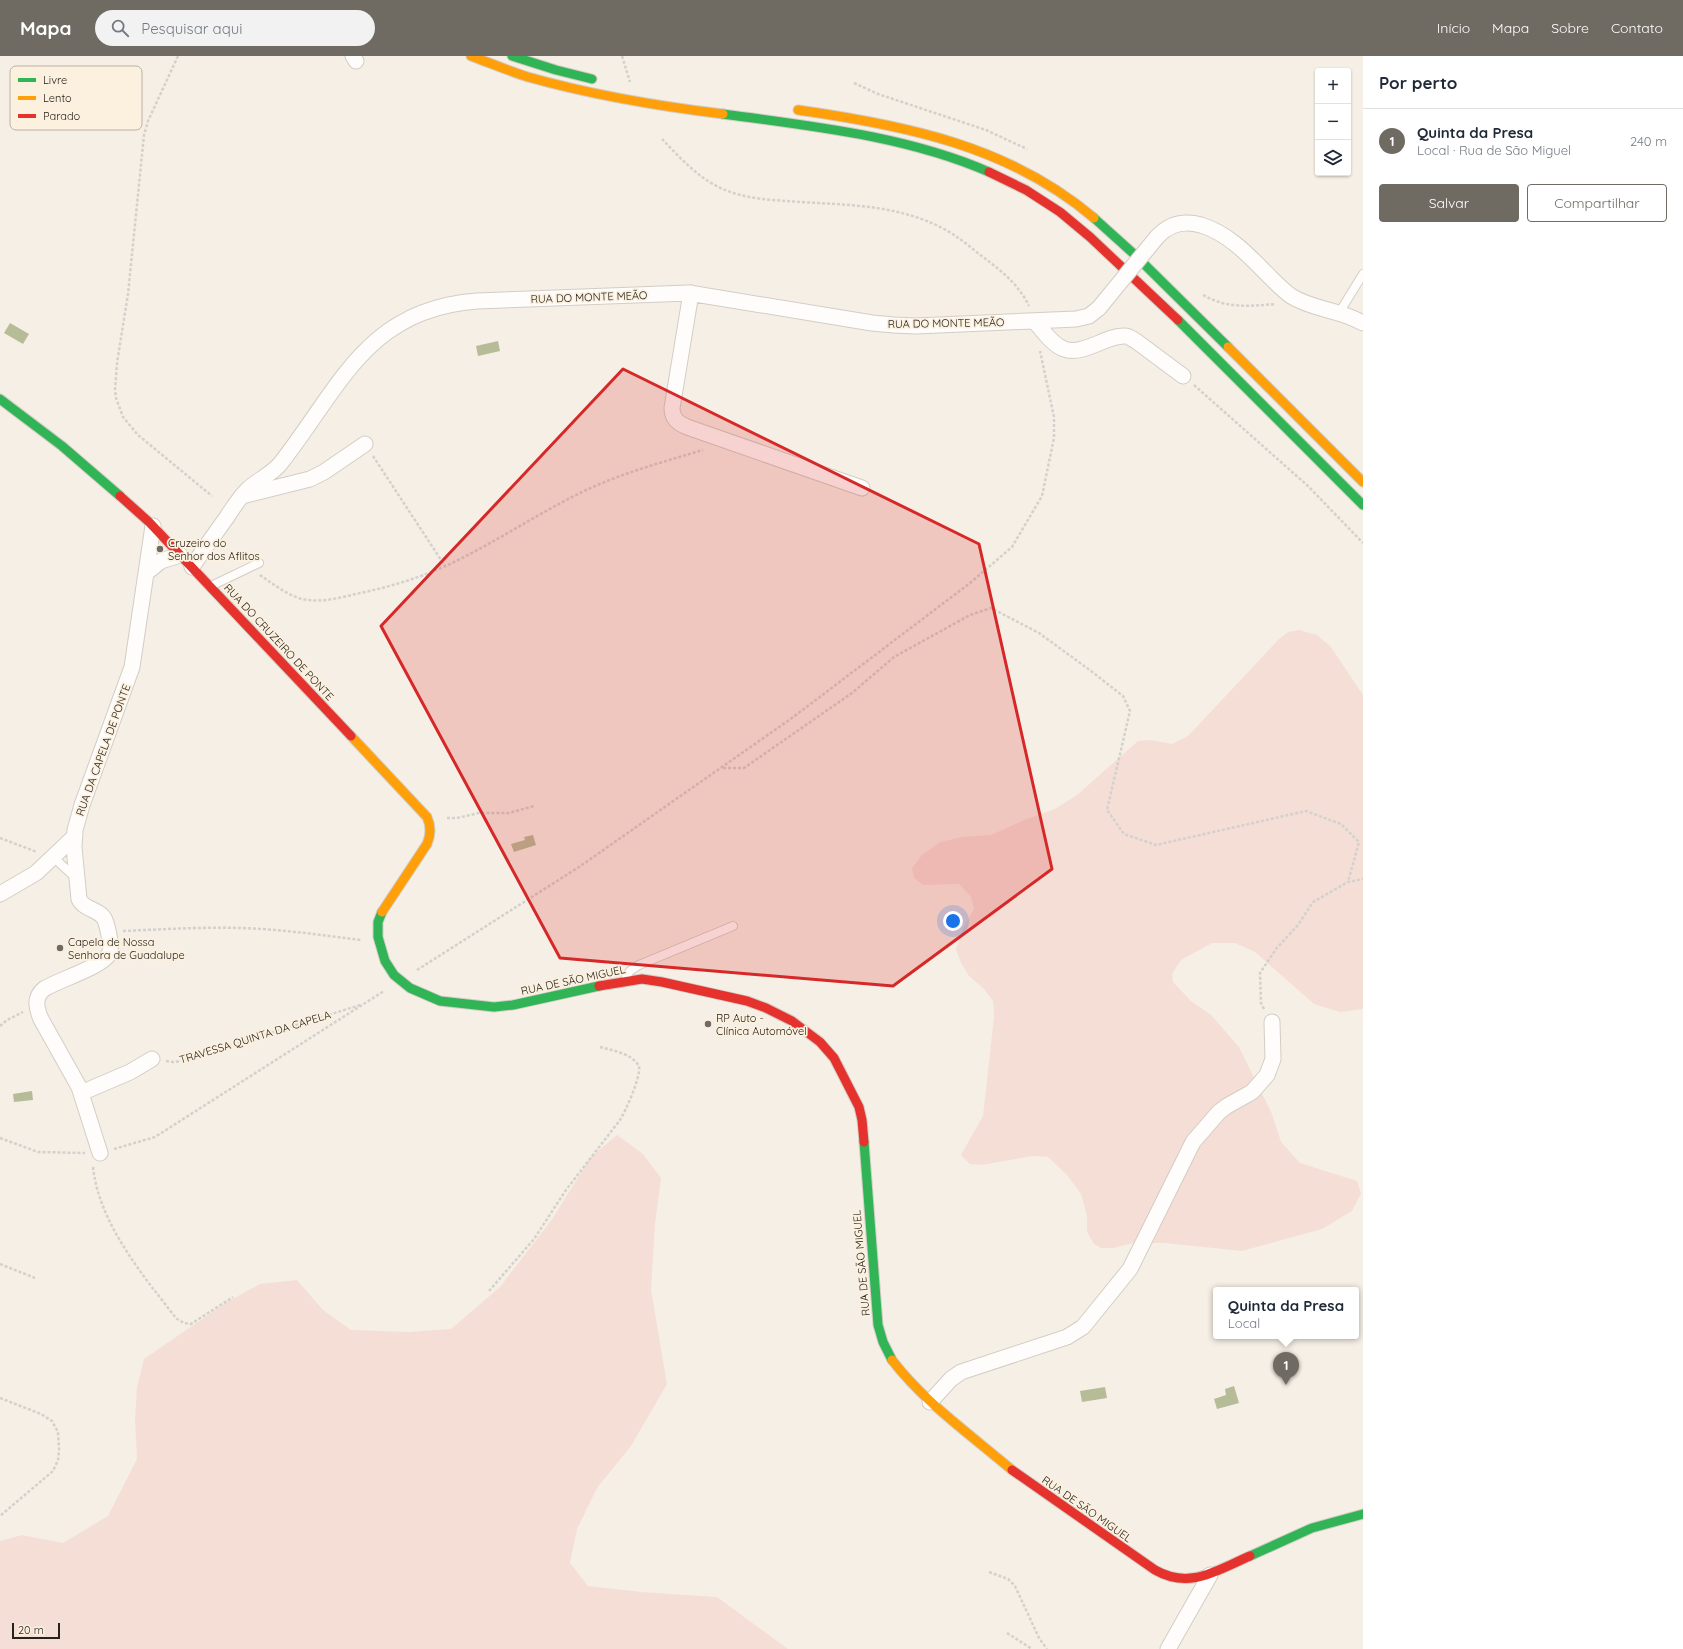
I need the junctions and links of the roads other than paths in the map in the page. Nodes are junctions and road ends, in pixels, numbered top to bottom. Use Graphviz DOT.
graph roads {
  1 [pos="471,56"];
  2 [pos="512,56"];
  3 [pos="603,82"];
  4 [pos="788,109"];
  5 [pos="1363,274"];
  6 [pos="691,293"];
  7 [pos="1339,313"];
  8 [pos="1034,321"];
  9 [pos="1363,323"];
  10 [pos="1183,376"];
  11 [pos="0,399"];
  12 [pos="365,444"];
  13 [pos="1363,482"];
  14 [pos="862,488"];
  15 [pos="242,496"];
  16 [pos="1363,505"];
  17 [pos="153,526"];
  18 [pos="180,555"];
  19 [pos="259,563"];
  20 [pos="192,567"];
  21 [pos="146,572"];
  22 [pos="210,586"];
  23 [pos="75,836"];
  24 [pos="53,857"];
  25 [pos="76,879"];
  26 [pos="0,894"];
  27 [pos="733,926"];
  28 [pos="380,943"];
  29 [pos="623,981"];
  30 [pos="1272,1022"];
  31 [pos="152,1059"];
  32 [pos="81,1093"];
  33 [pos="96,1153"];
  34 [pos="930,1402"];
  35 [pos="1363,1514"];
  36 [pos="1210,1574"];
  37 [pos="1168,1649"];
  1 -- 16 [label="main road"];
  2 -- 3 [label="main road"];
  4 -- 13 [label="main road"];
  5 -- 7 [label="lane"];
  6 -- 8 [label="street, RUA DO MONTE MEÃO"];
  6 -- 14 [label="street"];
  6 -- 15 [label="street, RUA DO MONTE MEÃO"];
  7 -- 8 [label="street, RUA DO MONTE MEÃO, bridge"];
  7 -- 9 [label="street, RUA DO MONTE MEÃO"];
  8 -- 10 [label="street"];
  11 -- 17 [label="main road, RUA DO CRUZEIRO DE PONTE"];
  12 -- 15 [label="street"];
  15 -- 20 [label="street, RUA DO MONTE MEÃO"];
  17 -- 18 [label="main road, RUA DO CRUZEIRO DE PONTE"];
  17 -- 21 [label="street, RUA DA CAPELA DE PONTE"];
  18 -- 20 [label="main road, RUA DO CRUZEIRO DE PONTE"];
  18 -- 21 [label="street"];
  19 -- 22 [label="lane"];
  20 -- 22 [label="main road, RUA DO CRUZEIRO DE PONTE"];
  21 -- 23 [label="street, RUA DA CAPELA DE PONTE"];
  22 -- 28 [label="main road, RUA DO CRUZEIRO DE PONTE"];
  23 -- 24 [label="street"];
  23 -- 25 [label="street, RUA DA CAPELA DE PONTE"];
  24 -- 25 [label="lane"];
  24 -- 26 [label="street"];
  25 -- 32 [label="street, RUA DA CAPELA DE PONTE"];
  27 -- 29 [label="lane"];
  28 -- 29 [label="main road, RUA DE SÃO MIGUEL"];
  29 -- 34 [label="main road, RUA DE SÃO MIGUEL"];
  30 -- 34 [label="street"];
  31 -- 32 [label="street"];
  32 -- 33 [label="street"];
  34 -- 36 [label="main road, RUA DE SÃO MIGUEL"];
  35 -- 36 [label="main road, RUA DE SÃO MIGUEL"];
  36 -- 37 [label="street"];
}
